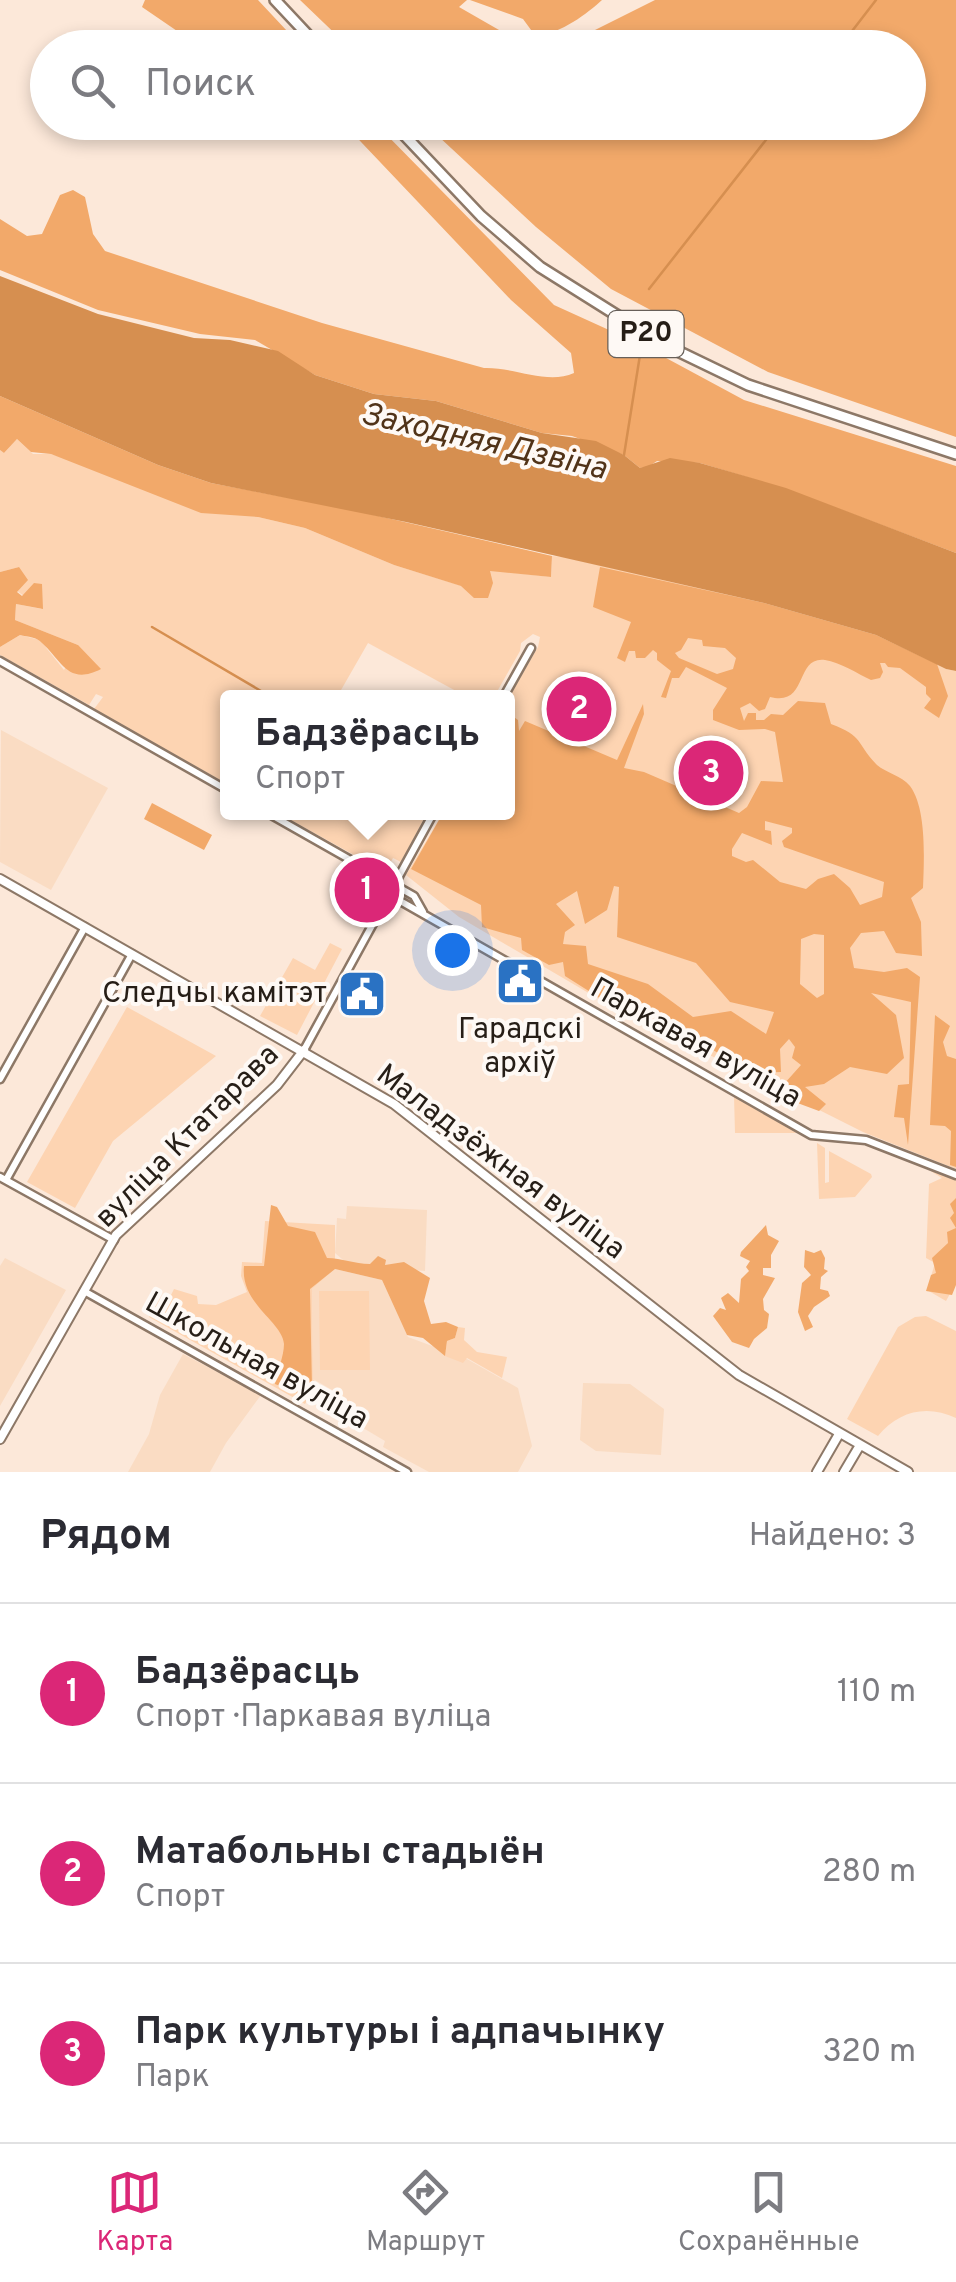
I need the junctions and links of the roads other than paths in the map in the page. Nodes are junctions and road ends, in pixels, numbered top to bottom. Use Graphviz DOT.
graph roads {
  1 [pos="275,0"];
  2 [pos="303,30"];
  3 [pos="409,140"];
  4 [pos="956,454"];
  5 [pos="531,648"];
  6 [pos="0,661"];
  7 [pos="507,690"];
  8 [pos="220,786"];
  9 [pos="280,820"];
  10 [pos="430,820"];
  11 [pos="0,879"];
  12 [pos="395,884"];
  13 [pos="402,902"];
  14 [pos="426,916"];
  15 [pos="85,926"];
  16 [pos="132,954"];
  17 [pos="304,1050"];
  18 [pos="0,1078"];
  19 [pos="956,1175"];
  20 [pos="3,1179"];
  21 [pos="114,1240"];
  22 [pos="84,1291"];
  23 [pos="839,1434"];
  24 [pos="0,1439"];
  25 [pos="860,1445"];
  26 [pos="407,1472"];
  27 [pos="818,1472"];
  28 [pos="844,1472"];
  29 [pos="908,1472"];
  1 -- 2 [label="main road"];
  3 -- 4 [label="main road, Р20"];
  5 -- 7 [label="street"];
  6 -- 8 [label="street"];
  9 -- 12 [label="street, Паркавая вуліца"];
  10 -- 12 [label="street, вуліца Ктатарава"];
  11 -- 15 [label="main road, Маладзёжная вуліца"];
  12 -- 14 [label="street, Паркавая вуліца"];
  12 -- 17 [label="street, вуліца Ктатарава"];
  13 -- 14 [label="street, Паркавая вуліца"];
  14 -- 19 [label="street, Паркавая вуліца"];
  15 -- 16 [label="main road, Маладзёжная вуліца"];
  15 -- 18 [label="street"];
  16 -- 17 [label="main road, Маладзёжная вуліца"];
  16 -- 20 [label="street"];
  17 -- 21 [label="main road, вуліца Ктатарава"];
  17 -- 23 [label="main road, Маладзёжная вуліца"];
  20 -- 21 [label="street"];
  21 -- 22 [label="main road, вуліца Ктатарава"];
  22 -- 24 [label="main road, вуліца Ктатарава"];
  22 -- 26 [label="street, Школьная вуліца"];
  23 -- 25 [label="main road, Маладзёжная вуліца"];
  23 -- 27 [label="main road"];
  25 -- 28 [label="main road"];
  25 -- 29 [label="main road, Маладзёжная вуліца"];
}
